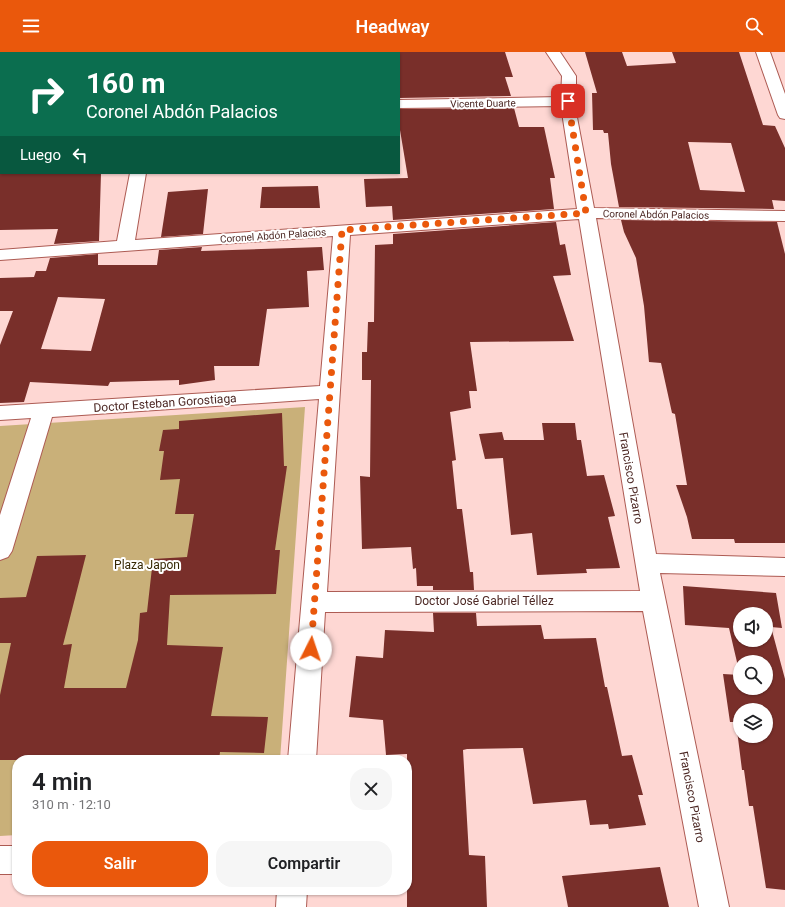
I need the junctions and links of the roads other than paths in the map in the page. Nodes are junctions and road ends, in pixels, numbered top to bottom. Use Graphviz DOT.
graph roads {
  1 [pos="553,52"];
  2 [pos="763,52"];
  3 [pos="770,72"];
  4 [pos="785,73"];
  5 [pos="568,101"];
  6 [pos="400,104"];
  7 [pos="785,115"];
  8 [pos="138,174"];
  9 [pos="586,213"];
  10 [pos="785,216"];
  11 [pos="342,230"];
  12 [pos="125,246"];
  13 [pos="0,255"];
  14 [pos="330,392"];
  15 [pos="44,410"];
  16 [pos="0,413"];
  17 [pos="0,551"];
  18 [pos="646,563"];
  19 [pos="785,567"];
  20 [pos="314,602"];
  21 [pos="653,602"];
  22 [pos="302,755"];
  23 [pos="0,860"];
  24 [pos="12,860"];
  25 [pos="292,895"];
  26 [pos="291,907"];
  27 [pos="714,907"];
  1 -- 5 [label="street, Francisco Pizarro"];
  2 -- 3 [label="street"];
  3 -- 4 [label="street"];
  3 -- 7 [label="street"];
  5 -- 6 [label="street, Vicente Duarte"];
  5 -- 9 [label="street, Francisco Pizarro"];
  8 -- 12 [label="street"];
  9 -- 10 [label="street, Coronel Abdón Palacios"];
  9 -- 11 [label="street, Coronel Abdón Palacios"];
  9 -- 18 [label="street, Francisco Pizarro"];
  11 -- 12 [label="street, Coronel Abdón Palacios"];
  11 -- 14 [label="street"];
  12 -- 13 [label="street, Coronel Abdón Palacios"];
  14 -- 15 [label="street, Doctor Esteban Gorostiaga"];
  14 -- 20 [label="street"];
  15 -- 16 [label="street, Doctor Esteban Gorostiaga"];
  15 -- 17 [label="street"];
  18 -- 19 [label="street"];
  18 -- 21 [label="street, Francisco Pizarro"];
  20 -- 21 [label="street, Doctor José Gabriel Téllez"];
  20 -- 22 [label="street"];
  21 -- 27 [label="street, Francisco Pizarro"];
  23 -- 24 [label="street"];
  25 -- 26 [label="street"];
}
